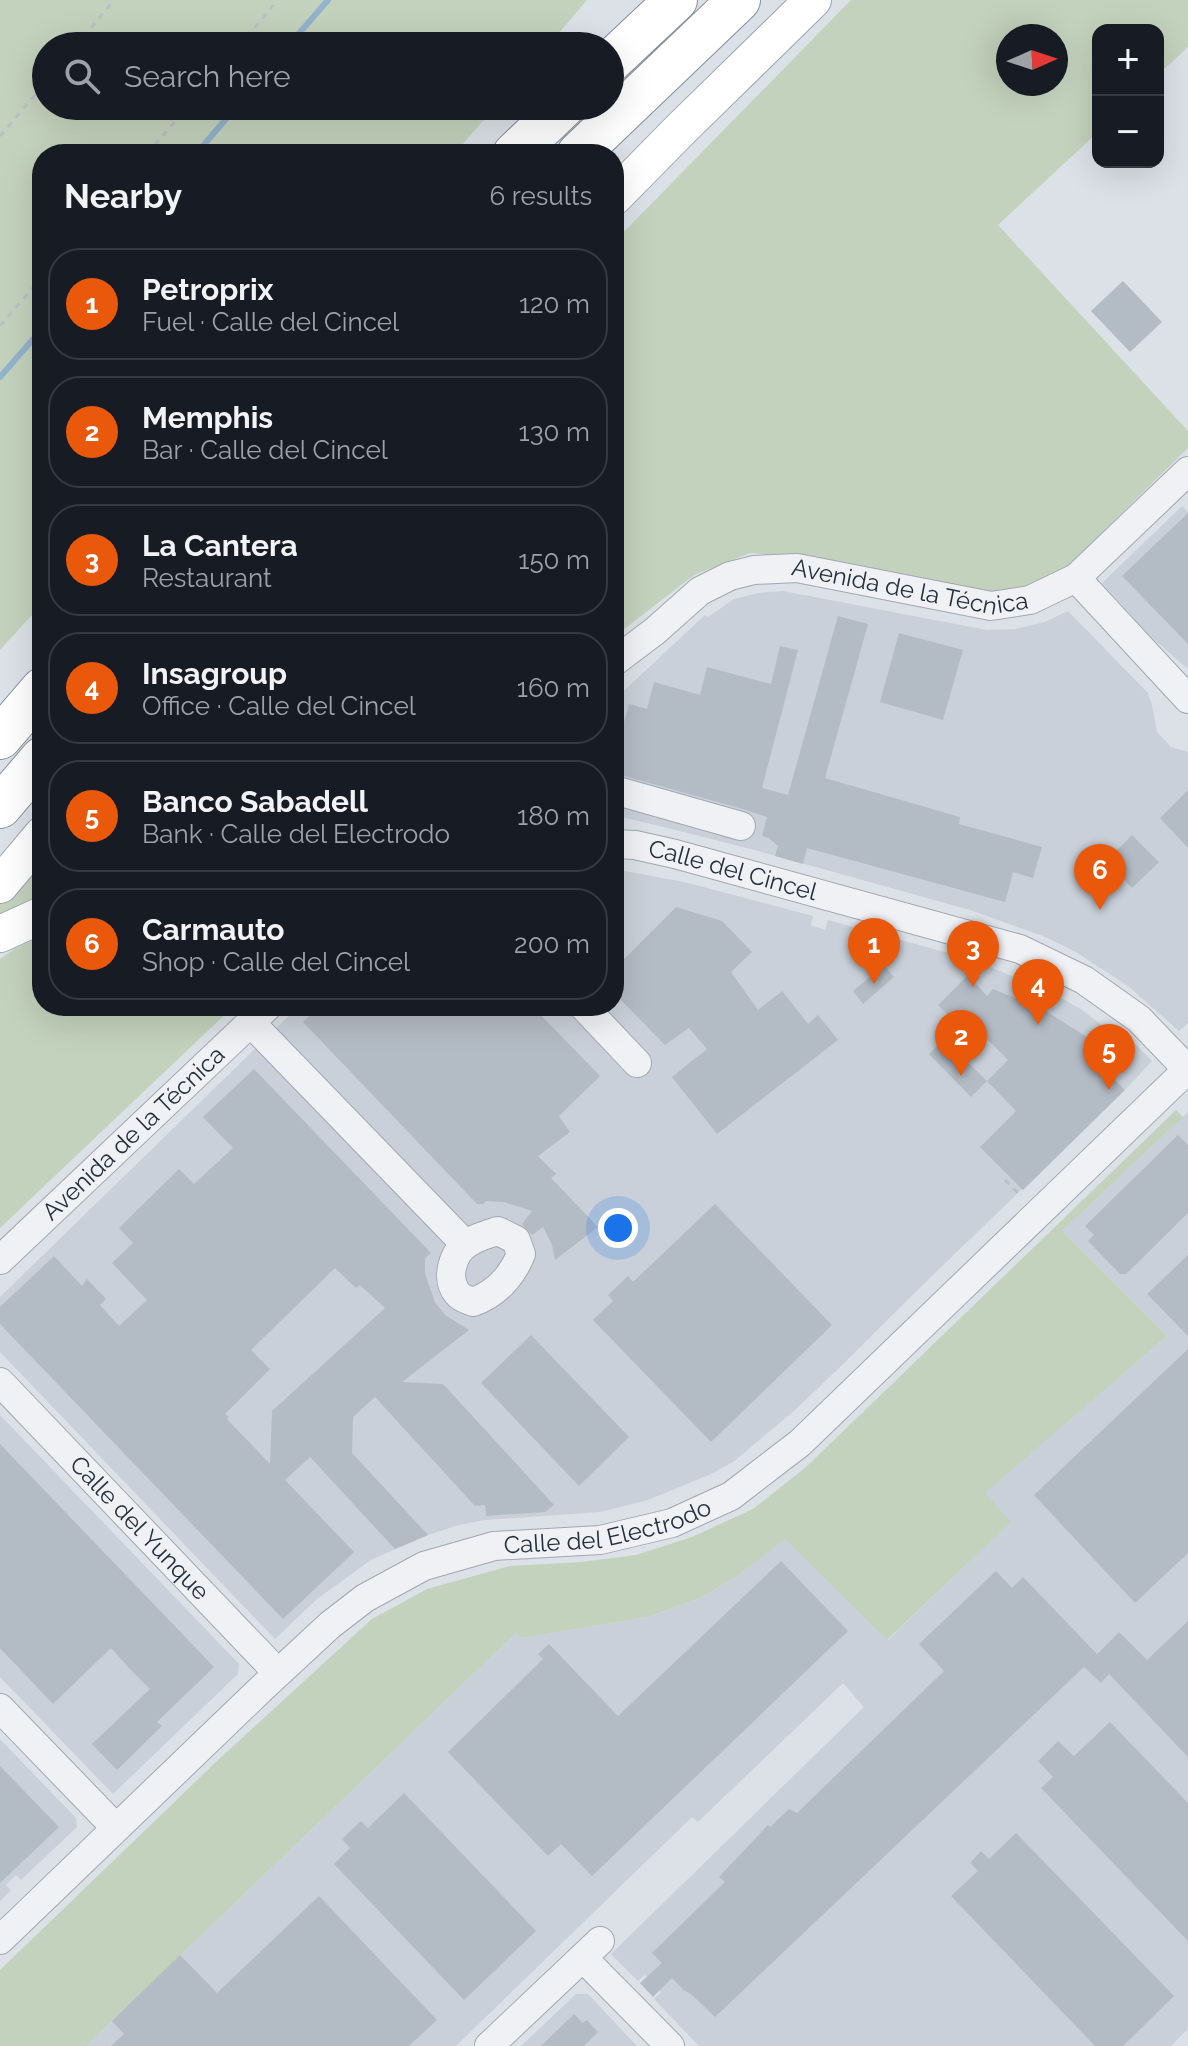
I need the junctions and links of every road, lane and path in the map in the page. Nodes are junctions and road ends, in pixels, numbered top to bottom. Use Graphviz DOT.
graph roads {
  1 [pos="114,0"];
  2 [pos="278,0"];
  3 [pos="676,0"];
  4 [pos="739,0"];
  5 [pos="813,0"];
  6 [pos="88,32"];
  7 [pos="251,32"];
  8 [pos="624,49"];
  9 [pos="32,98"];
  10 [pos="624,110"];
  11 [pos="176,120"];
  12 [pos="549,120"];
  13 [pos="614,120"];
  14 [pos="0,136"];
  15 [pos="156,144"];
  16 [pos="524,144"];
  17 [pos="588,144"];
  18 [pos="624,187"];
  19 [pos="32,289"];
  20 [pos="0,326"];
  21 [pos="1188,471"];
  22 [pos="1076,578"];
  23 [pos="624,654"];
  24 [pos="1188,699"];
  25 [pos="32,701"];
  26 [pos="0,738"];
  27 [pos="32,770"];
  28 [pos="624,793"];
  29 [pos="0,807"];
  30 [pos="685,810"];
  31 [pos="741,826"];
  32 [pos="624,844"];
  33 [pos="32,847"];
  34 [pos="675,854"];
  35 [pos="0,885"];
  36 [pos="32,920"];
  37 [pos="0,934"];
  38 [pos="257,1016"];
  39 [pos="261,1016"];
  40 [pos="592,1016"];
  41 [pos="637,1063"];
  42 [pos="1188,1069"];
  43 [pos="1005,1180"];
  44 [pos="1019,1194"];
  45 [pos="465,1244"];
  46 [pos="0,1260"];
  47 [pos="0,1382"];
  48 [pos="278,1673"];
  49 [pos="0,1708"];
  50 [pos="116,1828"];
  51 [pos="0,1940"];
  52 [pos="489,2046"];
  53 [pos="670,2046"];
  1 -- 6 [label="path"];
  2 -- 7 [label="path"];
  3 -- 8 [label="highway"];
  4 -- 10 [label="highway"];
  5 -- 18 [label="main road"];
  9 -- 14 [label="path"];
  11 -- 15 [label="path"];
  12 -- 16 [label="highway"];
  13 -- 17 [label="highway"];
  19 -- 20 [label="path"];
  21 -- 22 [label="street, Avenida de la Técnica"];
  22 -- 23 [label="street, Avenida de la Técnica"];
  22 -- 24 [label="street"];
  25 -- 26 [label="highway"];
  27 -- 29 [label="highway"];
  28 -- 30 [label="street"];
  30 -- 31 [label="street"];
  30 -- 34 [label="street"];
  32 -- 34 [label="street, Calle del Cincel"];
  33 -- 35 [label="main road"];
  34 -- 42 [label="street, Calle del Cincel"];
  36 -- 37 [label="main road"];
  38 -- 46 [label="street, Avenida de la Técnica"];
  39 -- 45 [label="street"];
  40 -- 41 [label="street"];
  42 -- 48 [label="street, Calle del Electrodo"];
  43 -- 44 [label="path"];
  47 -- 48 [label="street, Calle del Yunque"];
  48 -- 50 [label="street, Calle del Electrodo"];
  49 -- 50 [label="street"];
  50 -- 51 [label="street, Calle del Electrodo"];
  52 -- 53 [label="street"];
}
